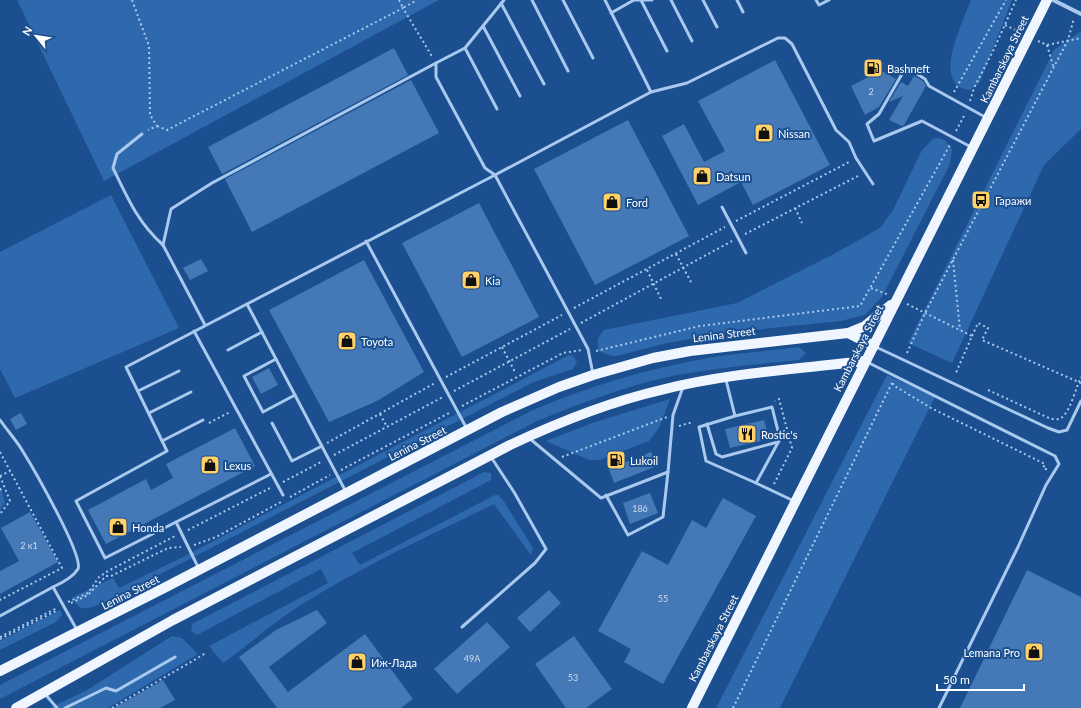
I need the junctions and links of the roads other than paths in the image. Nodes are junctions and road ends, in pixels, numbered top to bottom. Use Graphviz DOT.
graph roads {
  1 [pos="532,0"];
  2 [pos="563,0"];
  3 [pos="605,0"];
  4 [pos="641,0"];
  5 [pos="652,0"];
  6 [pos="671,0"];
  7 [pos="703,0"];
  8 [pos="737,0"];
  9 [pos="816,0"];
  10 [pos="829,0"];
  11 [pos="1047,0"];
  12 [pos="1053,0"];
  13 [pos="503,2"];
  14 [pos="743,12"];
  15 [pos="611,13"];
  16 [pos="1081,14"];
  17 [pos="483,26"];
  18 [pos="717,27"];
  19 [pos="692,41"];
  20 [pos="465,48"];
  21 [pos="667,51"];
  22 [pos="593,58"];
  23 [pos="436,64"];
  24 [pos="568,71"];
  25 [pos="544,84"];
  26 [pos="652,92"];
  27 [pos="520,96"];
  28 [pos="497,109"];
  29 [pos="989,119"];
  30 [pos="142,134"];
  31 [pos="974,149"];
  32 [pos="495,175"];
  33 [pos="873,184"];
  34 [pos="722,207"];
  35 [pos="366,242"];
  36 [pos="163,245"];
  37 [pos="746,253"];
  38 [pos="896,299"];
  39 [pos="247,304"];
  40 [pos="205,325"];
  41 [pos="194,331"];
  42 [pos="262,332"];
  43 [pos="848,333"];
  44 [pos="874,346"];
  45 [pos="228,350"];
  46 [pos="276,359"];
  47 [pos="865,362"];
  48 [pos="179,371"];
  49 [pos="593,375"];
  50 [pos="725,378"];
  51 [pos="683,385"];
  52 [pos="138,391"];
  53 [pos="191,392"];
  54 [pos="295,395"];
  55 [pos="1081,401"];
  56 [pos="149,413"];
  57 [pos="735,416"];
  58 [pos="0,420"];
  59 [pos="203,420"];
  60 [pos="272,423"];
  61 [pos="707,424"];
  62 [pos="467,430"];
  63 [pos="528,437"];
  64 [pos="162,441"];
  65 [pos="778,442"];
  66 [pos="322,446"];
  67 [pos="490,456"];
  68 [pos="668,472"];
  69 [pos="271,474"];
  70 [pos="756,483"];
  71 [pos="346,493"];
  72 [pos="283,495"];
  73 [pos="606,495"];
  74 [pos="795,502"];
  75 [pos="176,522"];
  76 [pos="200,569"];
  77 [pos="53,587"];
  78 [pos="0,616"];
  79 [pos="462,627"];
  80 [pos="77,632"];
  81 [pos="175,657"];
  82 [pos="0,671"];
  83 [pos="44,693"];
  84 [pos="16,708"];
  85 [pos="57,708"];
  86 [pos="65,708"];
  87 [pos="692,708"];
  88 [pos="939,708"];
  1 -- 24 [label="lane"];
  2 -- 22 [label="lane"];
  3 -- 15 [label="lane"];
  4 -- 5 [label="lane"];
  4 -- 15 [label="lane"];
  4 -- 21 [label="lane"];
  6 -- 19 [label="lane"];
  7 -- 18 [label="lane"];
  8 -- 14 [label="lane"];
  9 -- 10 [label="lane"];
  11 -- 29 [label="main road, Kambarskaya Street"];
  12 -- 16 [label="street"];
  13 -- 17 [label="lane"];
  13 -- 25 [label="lane"];
  15 -- 26 [label="lane"];
  17 -- 20 [label="lane"];
  17 -- 27 [label="lane"];
  20 -- 23 [label="lane"];
  20 -- 28 [label="lane"];
  23 -- 32 [label="lane"];
  23 -- 36 [label="lane"];
  26 -- 32 [label="lane"];
  26 -- 33 [label="lane"];
  29 -- 31 [label="main road, Kambarskaya Street"];
  29 -- 31 [label="lane"];
  30 -- 36 [label="lane"];
  31 -- 38 [label="main road, Kambarskaya Street"];
  32 -- 35 [label="lane"];
  32 -- 49 [label="lane"];
  34 -- 37 [label="lane"];
  35 -- 39 [label="lane"];
  35 -- 62 [label="lane"];
  36 -- 40 [label="lane"];
  38 -- 43 [label="main road, Lenina Street"];
  38 -- 44 [label="main road, Kambarskaya Street"];
  39 -- 40 [label="lane"];
  39 -- 42 [label="lane"];
  40 -- 41 [label="lane"];
  41 -- 52 [label="lane"];
  41 -- 69 [label="lane"];
  42 -- 45 [label="lane"];
  42 -- 46 [label="lane"];
  43 -- 44 [label="main road"];
  43 -- 49 [label="main road, Lenina Street"];
  44 -- 47 [label="main road, Kambarskaya Street"];
  44 -- 55 [label="lane"];
  46 -- 54 [label="lane"];
  46 -- 54 [label="lane"];
  47 -- 50 [label="main road"];
  47 -- 74 [label="main road, Kambarskaya Street"];
  47 -- 88 [label="lane"];
  48 -- 52 [label="lane"];
  49 -- 62 [label="main road, Lenina Street"];
  50 -- 51 [label="main road"];
  50 -- 57 [label="lane"];
  51 -- 63 [label="main road"];
  51 -- 68 [label="lane"];
  52 -- 56 [label="lane"];
  53 -- 56 [label="lane"];
  54 -- 66 [label="lane"];
  56 -- 64 [label="lane"];
  57 -- 61 [label="lane"];
  57 -- 65 [label="lane"];
  58 -- 77 [label="lane"];
  59 -- 64 [label="lane"];
  60 -- 66 [label="lane"];
  61 -- 65 [label="lane"];
  61 -- 70 [label="lane"];
  62 -- 71 [label="main road, Lenina Street"];
  63 -- 67 [label="main road"];
  63 -- 73 [label="lane"];
  64 -- 75 [label="lane"];
  65 -- 70 [label="lane"];
  66 -- 71 [label="lane"];
  67 -- 79 [label="lane"];
  67 -- 83 [label="main road"];
  68 -- 73 [label="lane"];
  68 -- 73 [label="lane"];
  69 -- 72 [label="lane"];
  69 -- 75 [label="lane"];
  70 -- 74 [label="lane"];
  71 -- 76 [label="main road, Lenina Street"];
  74 -- 87 [label="main road, Kambarskaya Street"];
  75 -- 76 [label="lane"];
  76 -- 80 [label="main road, Lenina Street"];
  77 -- 78 [label="lane"];
  77 -- 80 [label="lane"];
  80 -- 82 [label="main road, Lenina Street"];
  81 -- 86 [label="lane"];
  83 -- 84 [label="main road"];
  83 -- 85 [label="lane"];
}
